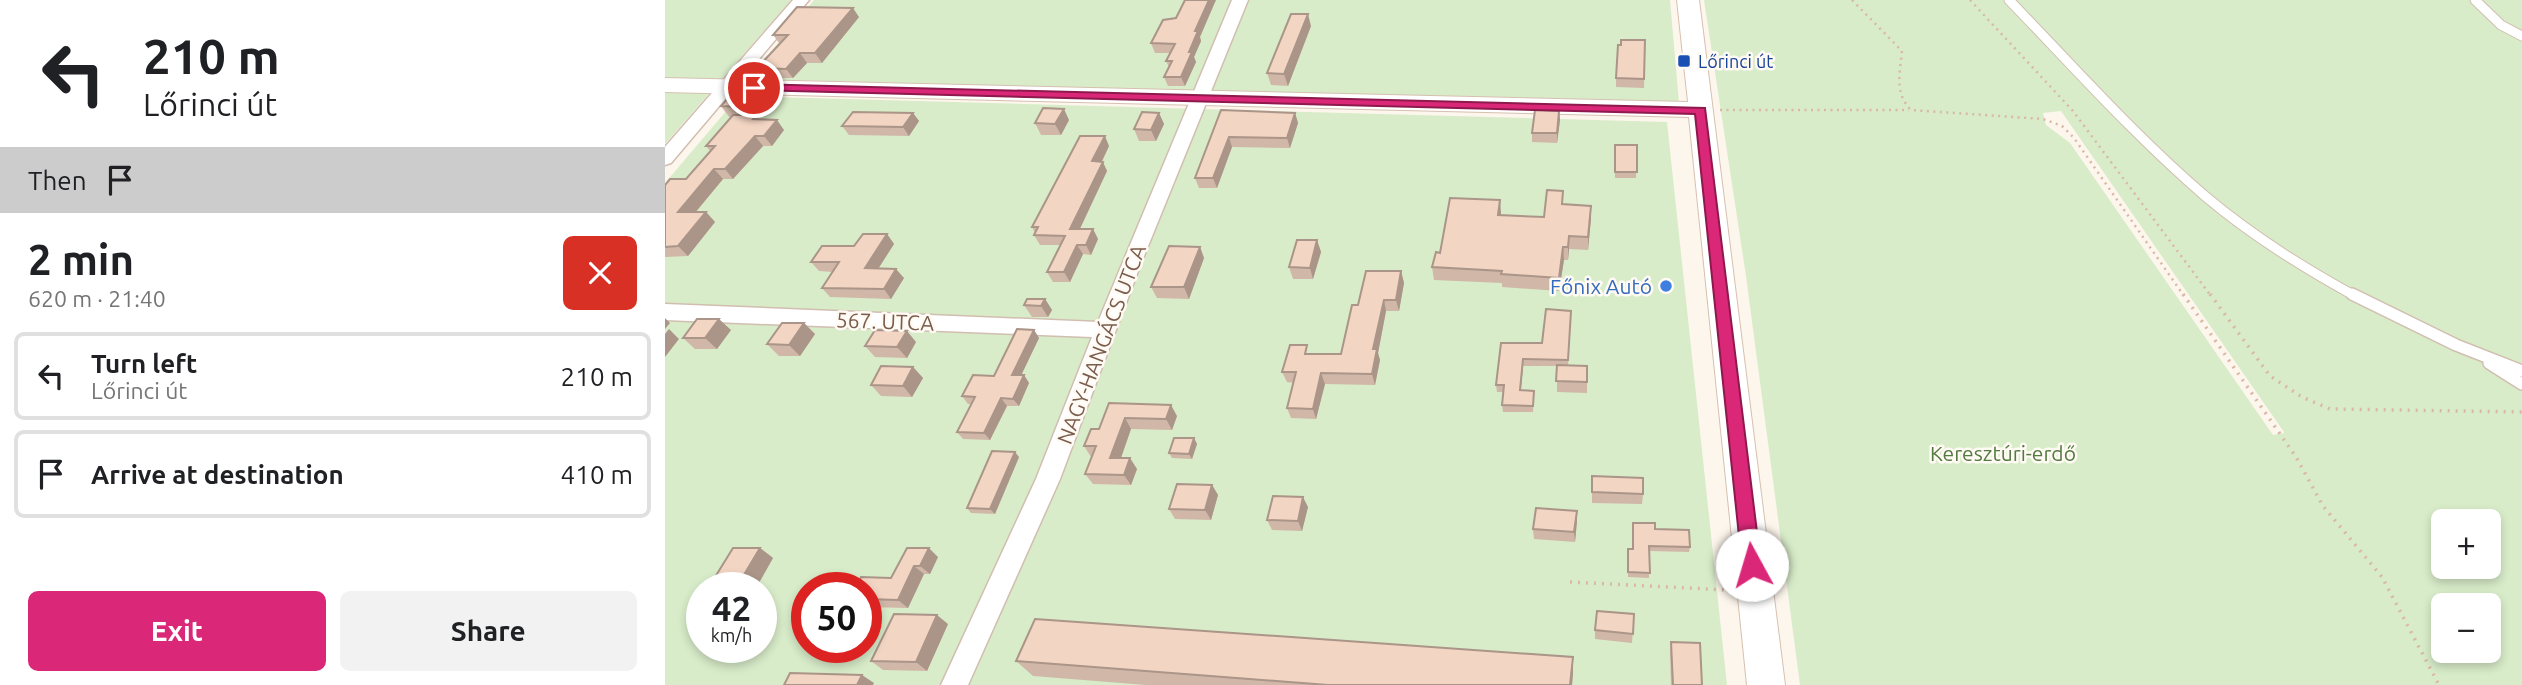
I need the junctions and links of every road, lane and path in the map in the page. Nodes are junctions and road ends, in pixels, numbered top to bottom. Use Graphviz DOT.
graph roads {
  1 [pos="801,0"];
  2 [pos="1240,0"];
  3 [pos="1688,0"];
  4 [pos="1852,0"];
  5 [pos="1970,0"];
  6 [pos="2009,0"];
  7 [pos="2475,0"];
  8 [pos="2522,36"];
  9 [pos="665,85"];
  10 [pos="726,87"];
  11 [pos="1201,98"];
  12 [pos="1701,110"];
  13 [pos="1911,110"];
  14 [pos="665,159"];
  15 [pos="665,312"];
  16 [pos="1106,330"];
  17 [pos="2482,356"];
  18 [pos="2522,371"];
  19 [pos="2522,384"];
  20 [pos="2522,412"];
  21 [pos="1570,582"];
  22 [pos="1755,592"];
  23 [pos="954,685"];
  24 [pos="1766,685"];
  25 [pos="2439,685"];
  1 -- 10 [label="street"];
  2 -- 11 [label="street, NAGY-HANGÁCS UTCA"];
  3 -- 12 [label="street"];
  4 -- 13 [label="path"];
  5 -- 20 [label="path"];
  6 -- 17 [label="lane"];
  7 -- 8 [label="lane"];
  9 -- 10 [label="street"];
  10 -- 11 [label="street"];
  10 -- 14 [label="street"];
  11 -- 12 [label="street"];
  11 -- 16 [label="street, NAGY-HANGÁCS UTCA"];
  12 -- 13 [label="path"];
  12 -- 22 [label="street"];
  13 -- 25 [label="path"];
  15 -- 16 [label="street, 567. UTCA"];
  16 -- 23 [label="street, NAGY-HANGÁCS UTCA"];
  17 -- 18 [label="lane"];
  17 -- 19 [label="lane"];
  21 -- 22 [label="path"];
  22 -- 24 [label="street"];
}
